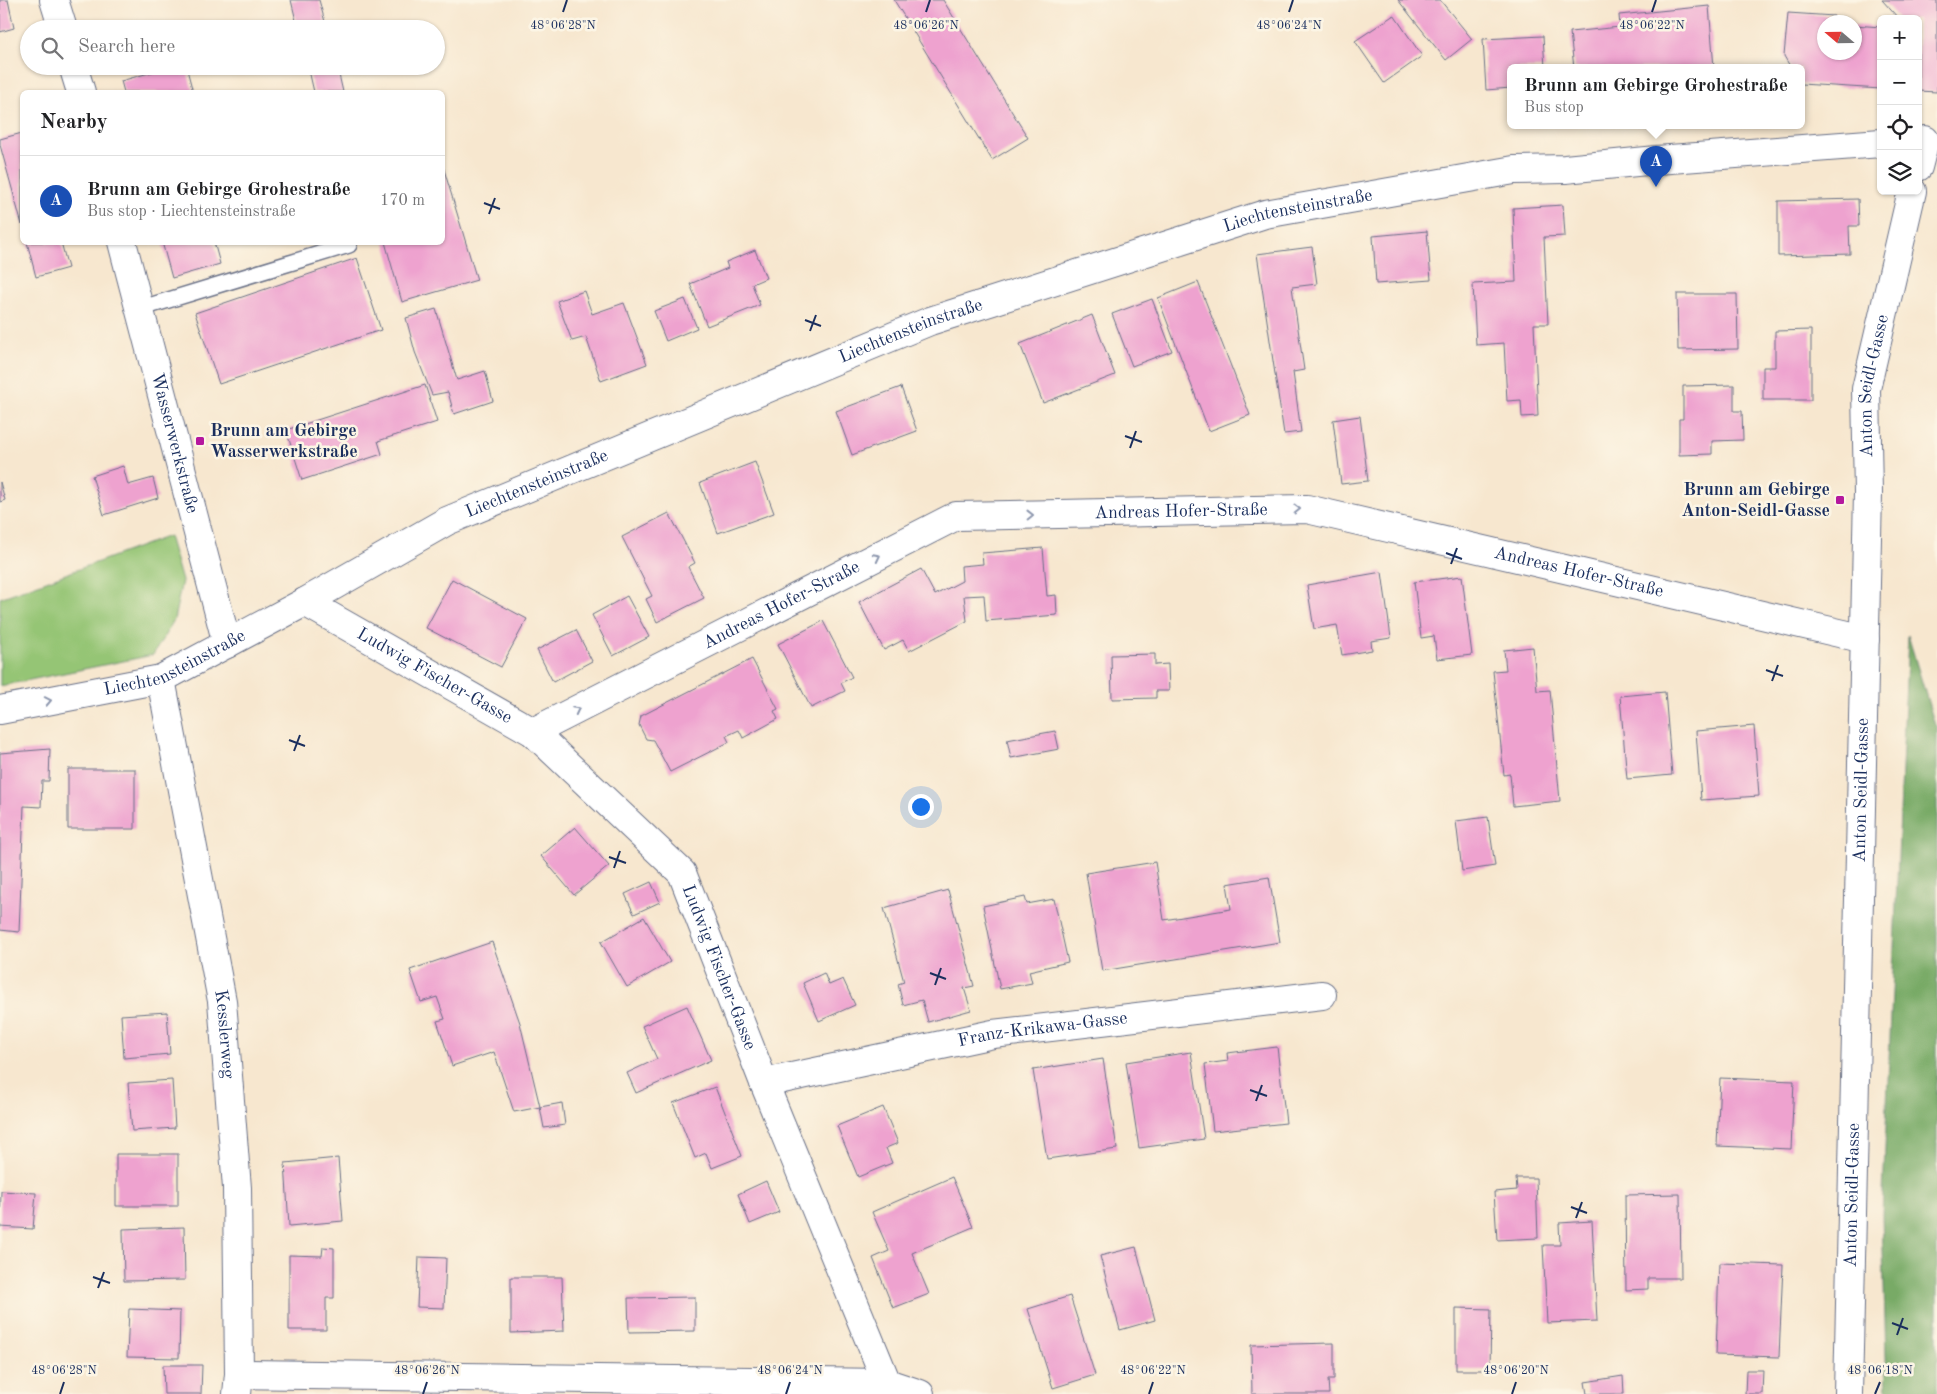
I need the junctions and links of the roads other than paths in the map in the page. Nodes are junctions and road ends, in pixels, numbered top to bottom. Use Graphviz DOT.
graph roads {
  1 [pos="54,0"];
  2 [pos="60,20"];
  3 [pos="76,75"];
  4 [pos="80,90"];
  5 [pos="1927,140"];
  6 [pos="1877,143"];
  7 [pos="1922,154"];
  8 [pos="1911,195"];
  9 [pos="123,245"];
  10 [pos="349,245"];
  11 [pos="139,309"];
  12 [pos="305,602"];
  13 [pos="1865,639"];
  14 [pos="228,644"];
  15 [pos="161,679"];
  16 [pos="0,710"];
  17 [pos="533,732"];
  18 [pos="1322,995"];
  19 [pos="764,1082"];
  20 [pos="887,1383"];
  21 [pos="238,1384"];
  22 [pos="920,1394"];
  23 [pos="1848,1394"];
  1 -- 2 [label="street"];
  3 -- 4 [label="street"];
  5 -- 7 [label="street"];
  6 -- 12 [label="street, Liechtensteinstraße"];
  8 -- 13 [label="street, Anton Seidl-Gasse"];
  9 -- 11 [label="street, Wasserwerkstraße"];
  10 -- 11 [label="lane"];
  11 -- 14 [label="street, Wasserwerkstraße"];
  12 -- 14 [label="street, Liechtensteinstraße"];
  12 -- 17 [label="street, Ludwig Fischer-Gasse"];
  17 -- 13 [label="street, Andreas Hofer-Straße, one-way"];
  13 -- 23 [label="street, Anton Seidl-Gasse"];
  14 -- 15 [label="street, Liechtensteinstraße"];
  16 -- 15 [label="street, Liechtensteinstraße, one-way"];
  15 -- 21 [label="street, Kesslerweg"];
  17 -- 19 [label="street, Ludwig Fischer-Gasse"];
  18 -- 19 [label="street, Franz-Krikawa-Gasse"];
  19 -- 20 [label="street, Ludwig Fischer-Gasse"];
  20 -- 21 [label="street"];
  20 -- 22 [label="street"];
}
